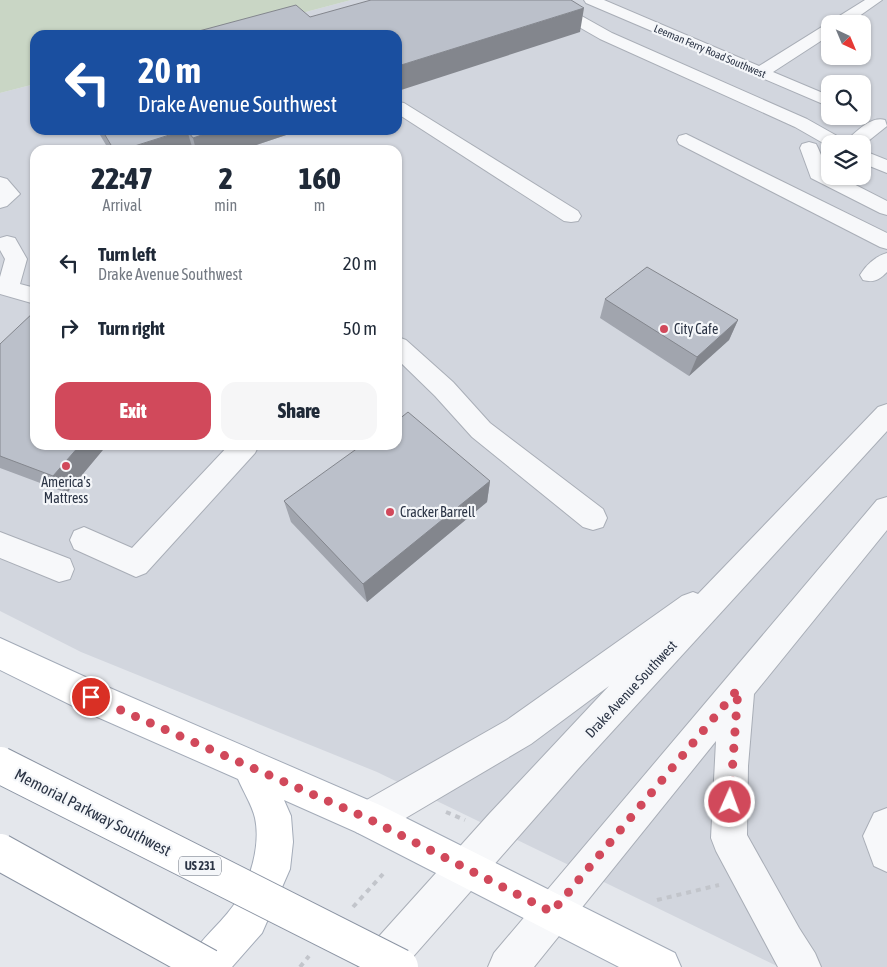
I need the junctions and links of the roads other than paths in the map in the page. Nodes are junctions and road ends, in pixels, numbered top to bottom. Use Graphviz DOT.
graph roads {
  1 [pos="542,0"];
  2 [pos="590,0"];
  3 [pos="875,0"];
  4 [pos="851,15"];
  5 [pos="821,34"];
  6 [pos="761,72"];
  7 [pos="821,98"];
  8 [pos="402,110"];
  9 [pos="871,120"];
  10 [pos="883,126"];
  11 [pos="823,135"];
  12 [pos="868,135"];
  13 [pos="686,140"];
  14 [pos="809,148"];
  15 [pos="871,160"];
  16 [pos="887,167"];
  17 [pos="887,209"];
  18 [pos="571,216"];
  19 [pos="887,242"];
  20 [pos="6,243"];
  21 [pos="4,287"];
  22 [pos="30,295"];
  23 [pos="402,350"];
  24 [pos="887,414"];
  25 [pos="241,450"];
  26 [pos="887,508"];
  27 [pos="593,518"];
  28 [pos="84,540"];
  29 [pos="0,545"];
  30 [pos="747,566"];
  31 [pos="59,569"];
  32 [pos="0,654"];
  33 [pos="738,689"];
  34 [pos="0,765"];
  35 [pos="250,767"];
  36 [pos="369,819"];
  37 [pos="887,826"];
  38 [pos="0,852"];
  39 [pos="887,853"];
  40 [pos="464,866"];
  41 [pos="552,912"];
  42 [pos="207,967"];
  43 [pos="378,967"];
  44 [pos="400,967"];
  45 [pos="508,967"];
  46 [pos="661,967"];
  47 [pos="801,967"];
  1 -- 11 [label="street"];
  2 -- 6 [label="street, Leeman Ferry Road Southwest"];
  3 -- 4 [label="street"];
  5 -- 6 [label="street"];
  6 -- 7 [label="street, Leeman Ferry Road Southwest"];
  8 -- 18 [label="street"];
  9 -- 10 [label="street"];
  10 -- 12 [label="street"];
  13 -- 19 [label="street"];
  14 -- 17 [label="street"];
  15 -- 16 [label="street"];
  20 -- 21 [label="street"];
  21 -- 22 [label="street"];
  23 -- 27 [label="street"];
  24 -- 30 [label="street, Drake Avenue Southwest"];
  25 -- 28 [label="street"];
  26 -- 33 [label="street"];
  29 -- 31 [label="street"];
  30 -- 36 [label="street"];
  30 -- 40 [label="street, Drake Avenue Southwest"];
  32 -- 35 [label="main road"];
  33 -- 41 [label="street"];
  33 -- 47 [label="street"];
  34 -- 44 [label="main road, Memorial Parkway Southwest / US 231, bridge"];
  35 -- 36 [label="main road"];
  35 -- 42 [label="main road"];
  36 -- 40 [label="main road"];
  37 -- 39 [label="street"];
  38 -- 42 [label="main road, bridge"];
  40 -- 41 [label="main road"];
  40 -- 43 [label="street, Drake Avenue Southwest"];
  41 -- 45 [label="street"];
  41 -- 46 [label="main road"];
}
